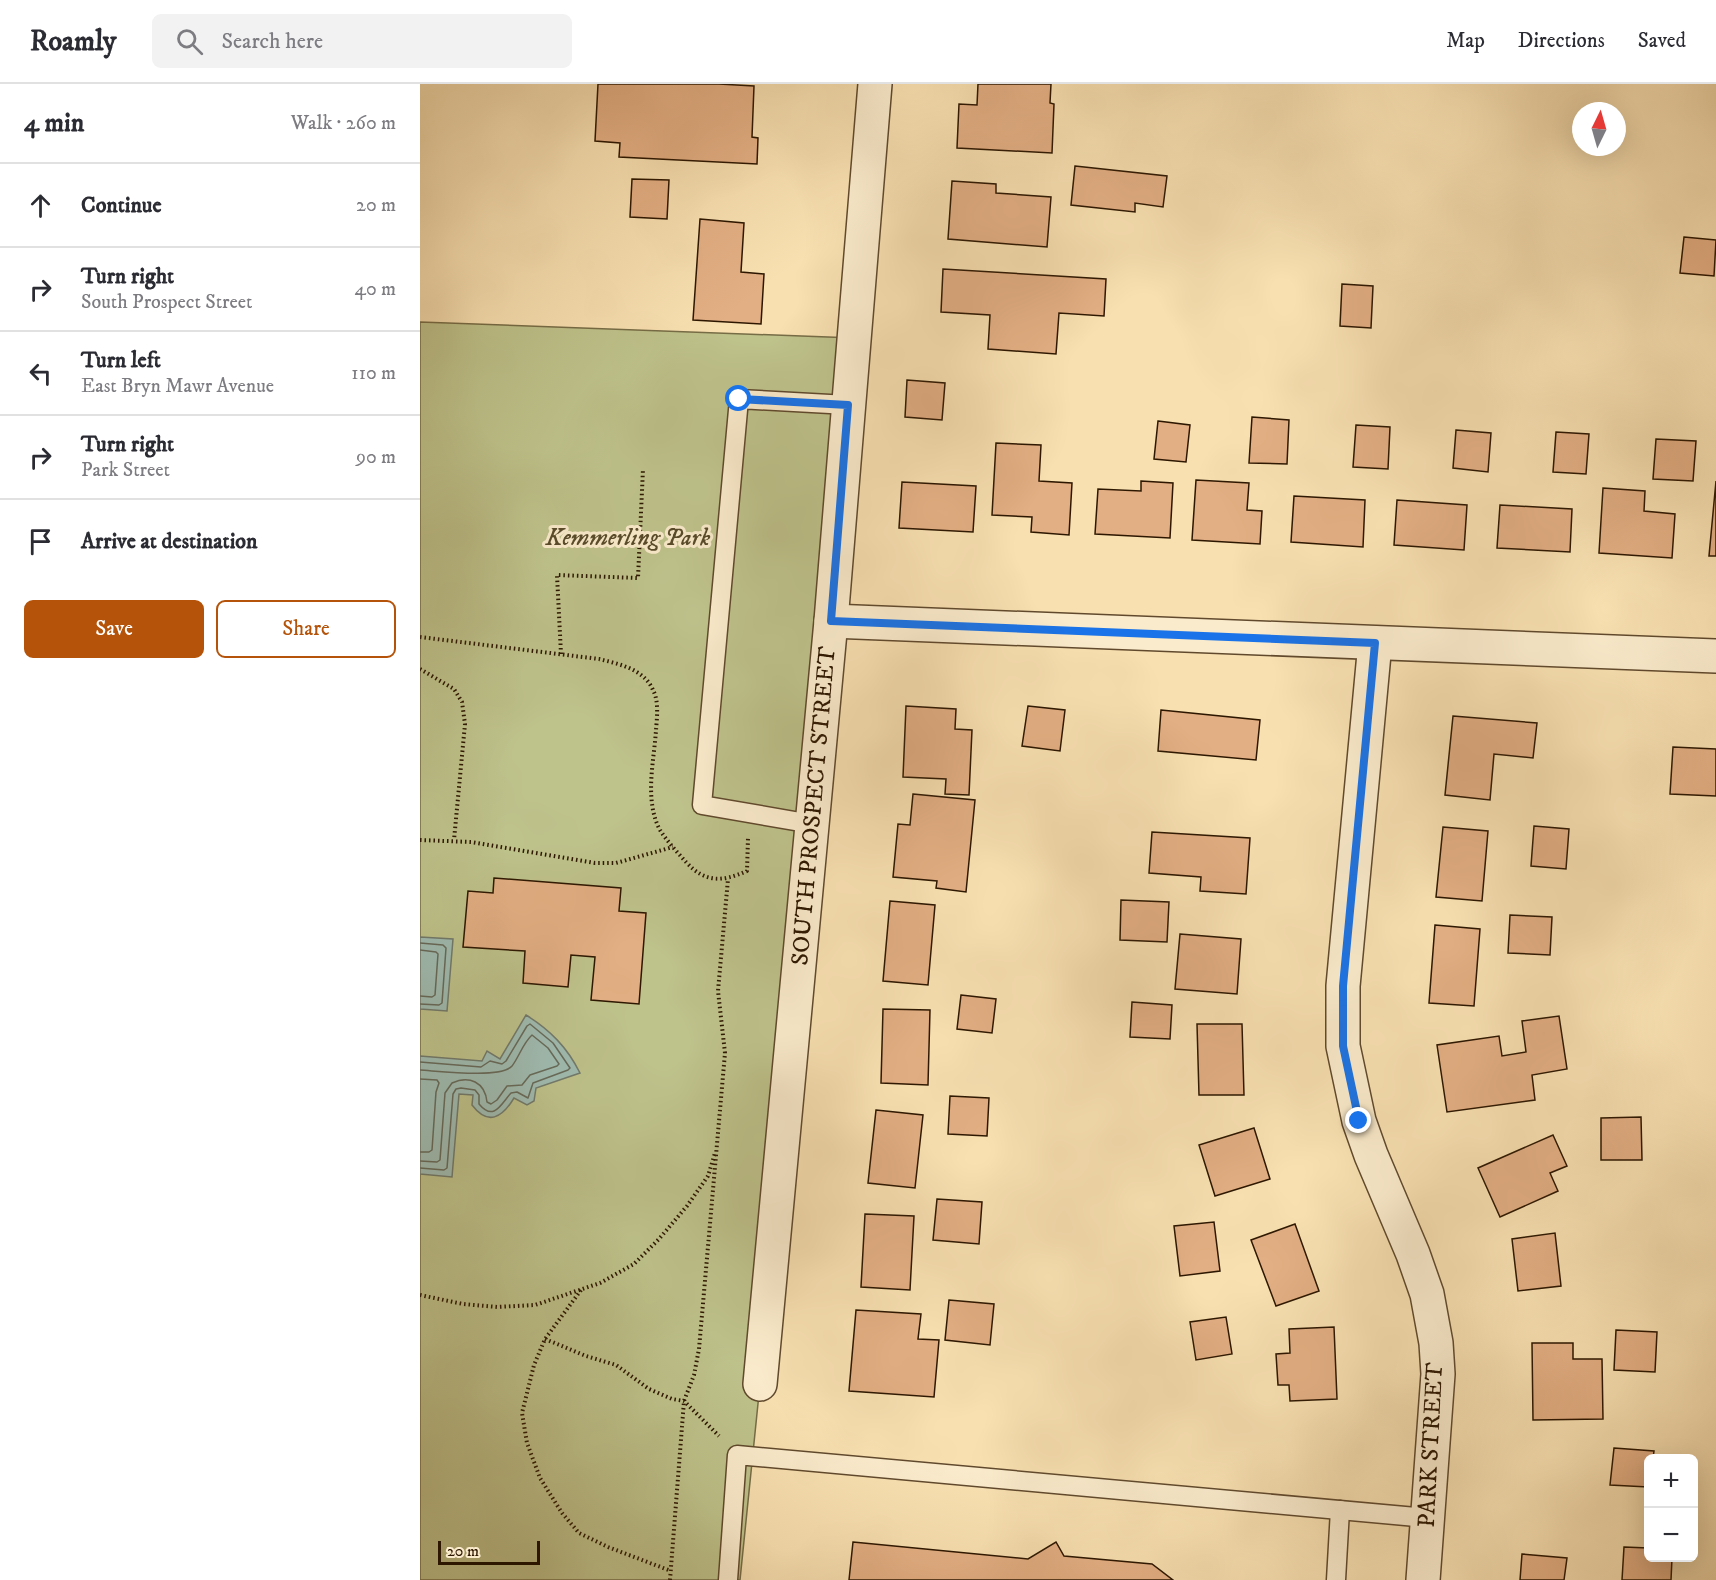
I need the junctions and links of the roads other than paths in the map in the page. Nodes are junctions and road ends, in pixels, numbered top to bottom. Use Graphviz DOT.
graph roads {
  1 [pos="875,84"];
  2 [pos="848,405"];
  3 [pos="831,621"];
  4 [pos="1375,643"];
  5 [pos="1716,656"];
  6 [pos="812,824"];
  7 [pos="760,1384"];
  8 [pos="1340,1510"];
  9 [pos="1427,1518"];
  10 [pos="728,1580"];
  11 [pos="1336,1580"];
  12 [pos="1422,1580"];
  1 -- 2 [label="street, SOUTH PROSPECT STREET"];
  2 -- 3 [label="street, SOUTH PROSPECT STREET"];
  2 -- 6 [label="lane"];
  3 -- 4 [label="street"];
  3 -- 6 [label="street, SOUTH PROSPECT STREET"];
  4 -- 5 [label="street"];
  4 -- 9 [label="street, PARK STREET"];
  6 -- 7 [label="street, SOUTH PROSPECT STREET"];
  8 -- 9 [label="lane"];
  8 -- 10 [label="lane"];
  8 -- 11 [label="lane"];
  9 -- 12 [label="street, PARK STREET"];
}
